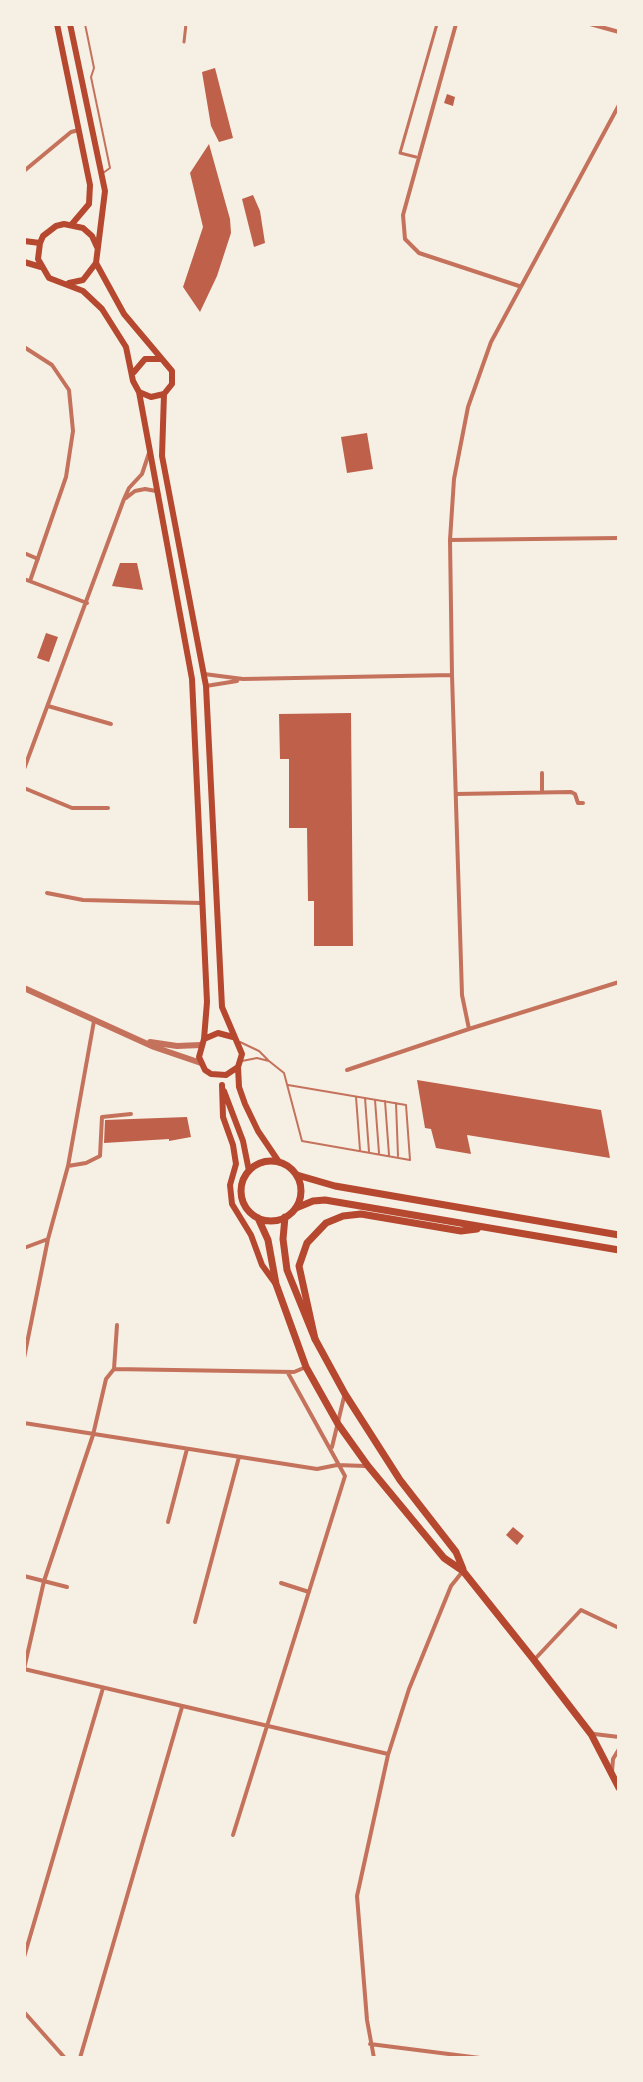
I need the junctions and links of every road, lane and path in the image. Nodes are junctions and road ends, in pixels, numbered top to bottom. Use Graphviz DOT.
graph roads {
  1 [pos="57,24"];
  2 [pos="70,24"];
  3 [pos="85,24"];
  4 [pos="186,24"];
  5 [pos="437,24"];
  6 [pos="456,24"];
  7 [pos="590,24"];
  8 [pos="619,32"];
  9 [pos="184,42"];
  10 [pos="619,105"];
  11 [pos="79,130"];
  12 [pos="416,157"];
  13 [pos="24,171"];
  14 [pos="103,174"];
  15 [pos="72,224"];
  16 [pos="24,241"];
  17 [pos="40,243"];
  18 [pos="97,247"];
  19 [pos="24,262"];
  20 [pos="96,263"];
  21 [pos="41,267"];
  22 [pos="61,283"];
  23 [pos="519,286"];
  24 [pos="24,347"];
  25 [pos="164,361"];
  26 [pos="133,374"];
  27 [pos="139,392"];
  28 [pos="164,394"];
  29 [pos="149,453"];
  30 [pos="156,491"];
  31 [pos="124,499"];
  32 [pos="619,538"];
  33 [pos="450,540"];
  34 [pos="24,553"];
  35 [pos="38,559"];
  36 [pos="24,579"];
  37 [pos="30,581"];
  38 [pos="87,603"];
  39 [pos="204,674"];
  40 [pos="452,675"];
  41 [pos="243,679"];
  42 [pos="206,686"];
  43 [pos="48,706"];
  44 [pos="111,724"];
  45 [pos="24,769"];
  46 [pos="542,773"];
  47 [pos="24,788"];
  48 [pos="542,792"];
  49 [pos="456,794"];
  50 [pos="580,804"];
  51 [pos="108,808"];
  52 [pos="47,893"];
  53 [pos="204,903"];
  54 [pos="619,982"];
  55 [pos="24,988"];
  56 [pos="94,1021"];
  57 [pos="469,1029"];
  58 [pos="235,1039"];
  59 [pos="146,1042"];
  60 [pos="203,1042"];
  61 [pos="269,1061"];
  62 [pos="201,1063"];
  63 [pos="239,1064"];
  64 [pos="347,1070"];
  65 [pos="219,1076"];
  66 [pos="222,1085"];
  67 [pos="288,1085"];
  68 [pos="356,1097"];
  69 [pos="365,1098"];
  70 [pos="375,1100"];
  71 [pos="385,1101"];
  72 [pos="396,1103"];
  73 [pos="131,1114"];
  74 [pos="360,1151"];
  75 [pos="369,1153"];
  76 [pos="379,1154"];
  77 [pos="389,1156"];
  78 [pos="398,1158"];
  79 [pos="279,1162"];
  80 [pos="68,1166"];
  81 [pos="249,1171"];
  82 [pos="297,1175"];
  83 [pos="296,1208"];
  84 [pos="285,1217"];
  85 [pos="258,1218"];
  86 [pos="487,1227"];
  87 [pos="619,1235"];
  88 [pos="48,1239"];
  89 [pos="24,1248"];
  90 [pos="619,1250"];
  91 [pos="276,1284"];
  92 [pos="117,1325"];
  93 [pos="27,1329"];
  94 [pos="315,1339"];
  95 [pos="24,1358"];
  96 [pos="306,1367"];
  97 [pos="114,1369"];
  98 [pos="288,1372"];
  99 [pos="345,1394"];
  100 [pos="24,1423"];
  101 [pos="338,1424"];
  102 [pos="93,1435"];
  103 [pos="187,1449"];
  104 [pos="332,1449"];
  105 [pos="239,1457"];
  106 [pos="337,1465"];
  107 [pos="368,1466"];
  108 [pos="168,1522"];
  109 [pos="463,1571"];
  110 [pos="24,1576"];
  111 [pos="44,1581"];
  112 [pos="281,1583"];
  113 [pos="67,1587"];
  114 [pos="310,1592"];
  115 [pos="195,1622"];
  116 [pos="619,1628"];
  117 [pos="534,1660"];
  118 [pos="24,1669"];
  119 [pos="103,1688"];
  120 [pos="182,1707"];
  121 [pos="267,1725"];
  122 [pos="591,1734"];
  123 [pos="619,1737"];
  124 [pos="619,1749"];
  125 [pos="388,1755"];
  126 [pos="612,1774"];
  127 [pos="619,1788"];
  128 [pos="233,1835"];
  129 [pos="24,1957"];
  130 [pos="24,2012"];
  131 [pos="370,2044"];
  132 [pos="65,2058"];
  133 [pos="77,2058"];
  134 [pos="374,2058"];
  135 [pos="480,2058"];
  1 -- 11 [label="main road"];
  2 -- 14 [label="main road"];
  3 -- 14 [label="lane"];
  4 -- 9 [label="street"];
  5 -- 12 [label="street"];
  6 -- 23 [label="street"];
  7 -- 8 [label="street"];
  10 -- 23 [label="street"];
  11 -- 13 [label="street"];
  11 -- 15 [label="main road"];
  14 -- 18 [label="main road"];
  15 -- 17 [label="main road"];
  15 -- 18 [label="main road"];
  16 -- 17 [label="main road"];
  17 -- 21 [label="main road"];
  18 -- 20 [label="main road"];
  19 -- 21 [label="main road"];
  20 -- 22 [label="main road"];
  20 -- 25 [label="main road"];
  21 -- 22 [label="main road"];
  22 -- 26 [label="main road"];
  23 -- 33 [label="street"];
  24 -- 35 [label="street"];
  25 -- 26 [label="main road"];
  25 -- 28 [label="main road"];
  26 -- 27 [label="main road"];
  27 -- 28 [label="main road"];
  27 -- 29 [label="main road"];
  28 -- 39 [label="main road"];
  29 -- 30 [label="main road"];
  29 -- 31 [label="street"];
  30 -- 31 [label="street"];
  30 -- 53 [label="main road"];
  31 -- 38 [label="street"];
  32 -- 33 [label="street"];
  33 -- 40 [label="street"];
  34 -- 35 [label="street"];
  35 -- 37 [label="street"];
  36 -- 37 [label="street"];
  37 -- 38 [label="street"];
  38 -- 43 [label="street"];
  39 -- 41 [label="street"];
  39 -- 42 [label="main road"];
  40 -- 41 [label="street"];
  40 -- 49 [label="street"];
  41 -- 42 [label="street"];
  42 -- 58 [label="main road"];
  43 -- 44 [label="street"];
  43 -- 45 [label="street"];
  46 -- 48 [label="street"];
  47 -- 51 [label="street"];
  48 -- 49 [label="street"];
  48 -- 50 [label="street"];
  49 -- 57 [label="street"];
  52 -- 53 [label="street"];
  53 -- 60 [label="main road"];
  54 -- 57 [label="street"];
  55 -- 56 [label="street"];
  56 -- 59 [label="street"];
  56 -- 80 [label="street"];
  57 -- 64 [label="street"];
  58 -- 60 [label="main road"];
  58 -- 61 [label="lane"];
  58 -- 63 [label="main road"];
  59 -- 60 [label="street"];
  59 -- 62 [label="street"];
  60 -- 62 [label="main road"];
  61 -- 63 [label="lane"];
  61 -- 67 [label="lane"];
  62 -- 65 [label="main road"];
  63 -- 65 [label="main road"];
  63 -- 79 [label="main road"];
  65 -- 66 [label="main road"];
  66 -- 81 [label="main road"];
  66 -- 91 [label="main road"];
  67 -- 68 [label="lane"];
  67 -- 74 [label="lane"];
  68 -- 69 [label="lane"];
  68 -- 74 [label="lane"];
  69 -- 70 [label="lane"];
  69 -- 75 [label="lane"];
  70 -- 71 [label="lane"];
  70 -- 76 [label="lane"];
  71 -- 72 [label="lane"];
  71 -- 77 [label="lane"];
  72 -- 78 [label="lane"];
  72 -- 78 [label="lane"];
  73 -- 80 [label="street"];
  74 -- 75 [label="lane"];
  75 -- 76 [label="lane"];
  76 -- 77 [label="lane"];
  77 -- 78 [label="lane"];
  79 -- 81 [label="main road"];
  79 -- 82 [label="main road"];
  80 -- 88 [label="street"];
  81 -- 85 [label="main road"];
  82 -- 83 [label="main road"];
  82 -- 87 [label="main road"];
  83 -- 84 [label="main road"];
  83 -- 86 [label="main road"];
  84 -- 85 [label="main road"];
  84 -- 94 [label="main road"];
  85 -- 91 [label="main road"];
  86 -- 90 [label="main road"];
  86 -- 94 [label="main road"];
  88 -- 89 [label="street"];
  88 -- 93 [label="street"];
  91 -- 96 [label="main road"];
  92 -- 97 [label="street"];
  93 -- 95 [label="street"];
  94 -- 99 [label="main road"];
  96 -- 98 [label="street"];
  96 -- 101 [label="main road"];
  97 -- 98 [label="street"];
  97 -- 102 [label="street"];
  98 -- 104 [label="street"];
  99 -- 101 [label="street"];
  99 -- 109 [label="main road"];
  100 -- 102 [label="street"];
  101 -- 104 [label="street"];
  101 -- 107 [label="main road"];
  102 -- 103 [label="street"];
  102 -- 111 [label="street"];
  103 -- 105 [label="street"];
  103 -- 108 [label="street"];
  104 -- 106 [label="street"];
  105 -- 106 [label="street"];
  105 -- 115 [label="street"];
  106 -- 107 [label="street"];
  106 -- 114 [label="street"];
  107 -- 109 [label="main road"];
  109 -- 117 [label="main road"];
  109 -- 125 [label="street"];
  110 -- 111 [label="street"];
  111 -- 113 [label="street"];
  111 -- 118 [label="street"];
  112 -- 114 [label="street"];
  114 -- 121 [label="street"];
  116 -- 117 [label="street"];
  117 -- 122 [label="main road"];
  118 -- 119 [label="street"];
  119 -- 120 [label="street"];
  119 -- 129 [label="street"];
  120 -- 121 [label="street"];
  120 -- 133 [label="street"];
  121 -- 125 [label="street"];
  121 -- 128 [label="street"];
  122 -- 123 [label="street"];
  122 -- 126 [label="main road"];
  124 -- 126 [label="street"];
  125 -- 131 [label="street"];
  126 -- 127 [label="main road"];
  130 -- 132 [label="street"];
  131 -- 134 [label="street"];
  131 -- 135 [label="street"];
}
